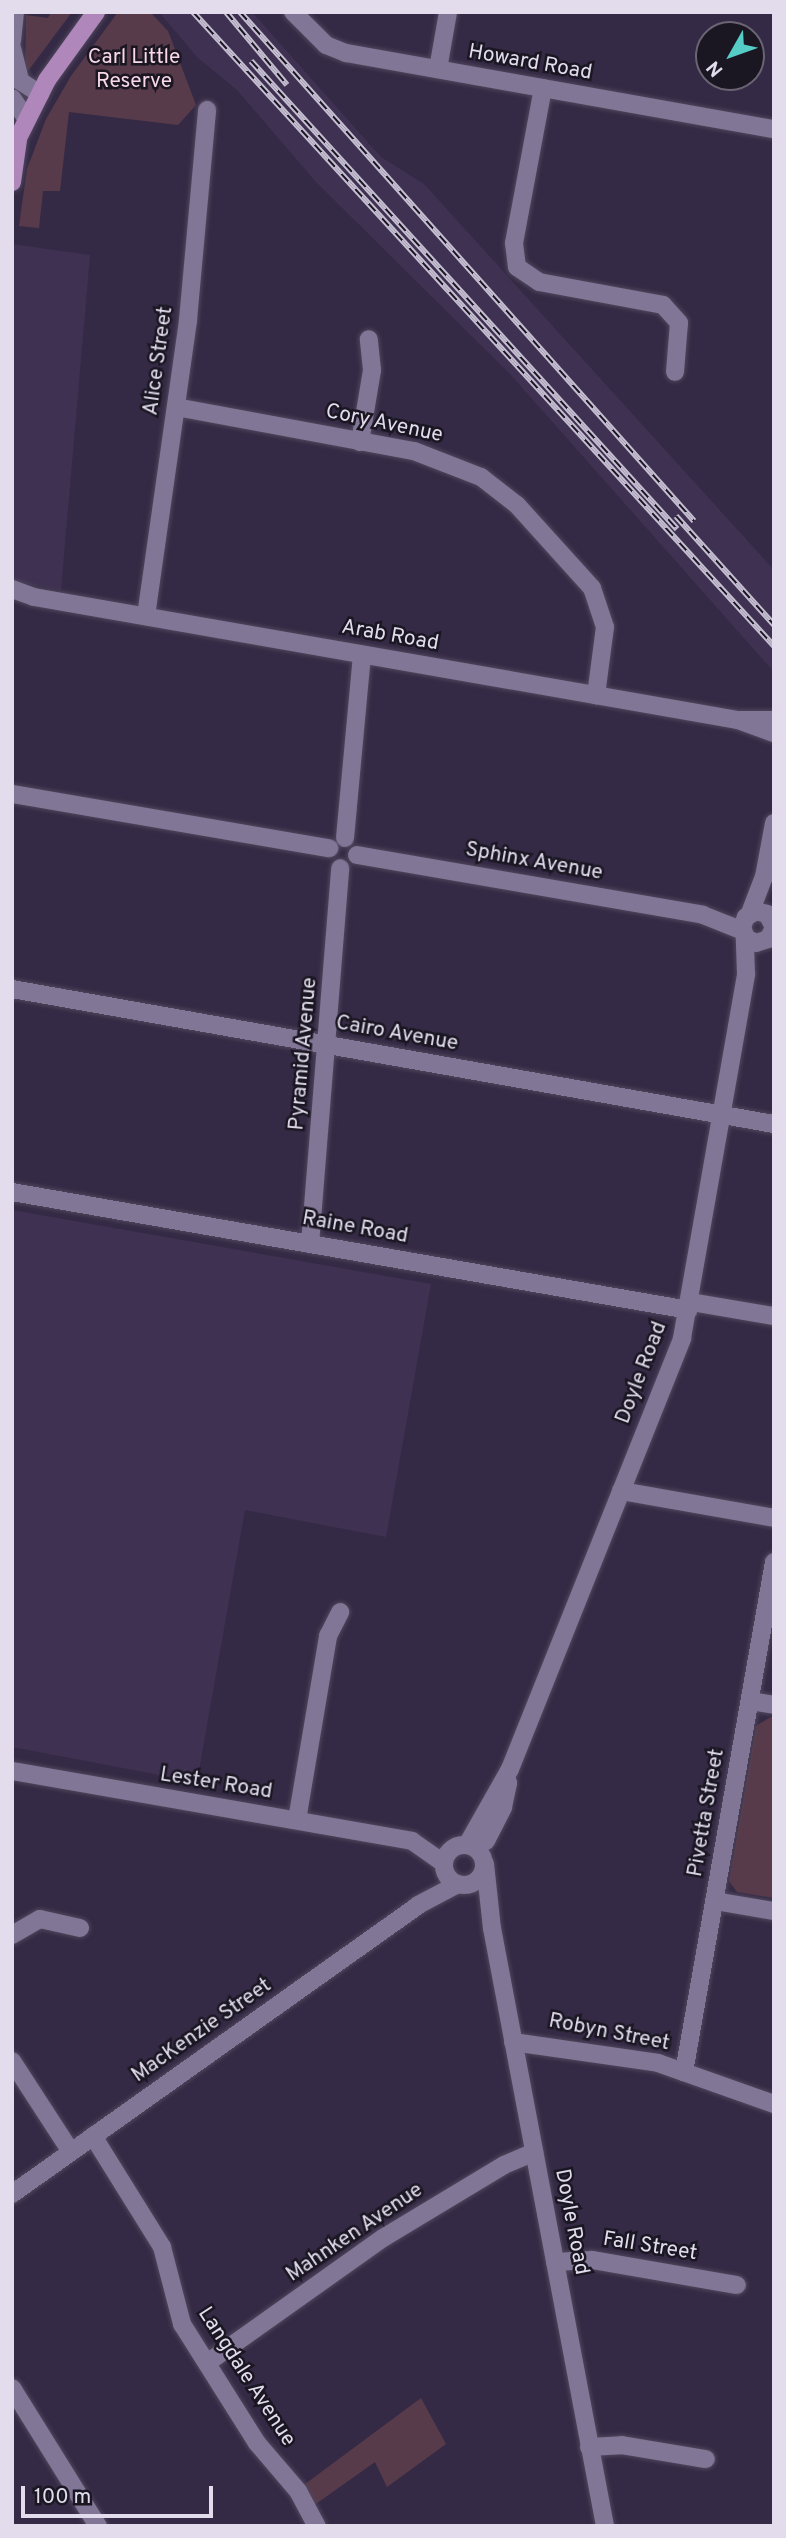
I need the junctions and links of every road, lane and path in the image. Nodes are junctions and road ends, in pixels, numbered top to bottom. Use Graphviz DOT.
graph roads {
  1 [pos="15,12"];
  2 [pos="96,12"];
  3 [pos="293,12"];
  4 [pos="449,12"];
  5 [pos="12,41"];
  6 [pos="12,48"];
  7 [pos="438,69"];
  8 [pos="544,88"];
  9 [pos="40,94"];
  10 [pos="12,98"];
  11 [pos="207,110"];
  12 [pos="26,118"];
  13 [pos="774,129"];
  14 [pos="15,145"];
  15 [pos="12,182"];
  16 [pos="369,339"];
  17 [pos="675,372"];
  18 [pos="176,407"];
  19 [pos="360,442"];
  20 [pos="12,589"];
  21 [pos="34,597"];
  22 [pos="12,599"];
  23 [pos="146,616"];
  24 [pos="362,655"];
  25 [pos="596,695"];
  26 [pos="738,720"];
  27 [pos="774,720"];
  28 [pos="774,733"];
  29 [pos="12,794"];
  30 [pos="774,823"];
  31 [pos="345,838"];
  32 [pos="329,848"];
  33 [pos="358,855"];
  34 [pos="340,868"];
  35 [pos="764,877"];
  36 [pos="747,924"];
  37 [pos="771,929"];
  38 [pos="746,974"];
  39 [pos="12,989"];
  40 [pos="327,1045"];
  41 [pos="723,1115"];
  42 [pos="774,1124"];
  43 [pos="12,1192"];
  44 [pos="310,1244"];
  45 [pos="690,1306"];
  46 [pos="774,1316"];
  47 [pos="621,1492"];
  48 [pos="774,1518"];
  49 [pos="774,1562"];
  50 [pos="340,1612"];
  51 [pos="750,1701"];
  52 [pos="774,1705"];
  53 [pos="12,1771"];
  54 [pos="297,1820"];
  55 [pos="412,1841"];
  56 [pos="474,1852"];
  57 [pos="444,1866"];
  58 [pos="461,1884"];
  59 [pos="715,1901"];
  60 [pos="418,1905"];
  61 [pos="774,1912"];
  62 [pos="79,1928"];
  63 [pos="492,1928"];
  64 [pos="12,1935"];
  65 [pos="513,2042"];
  66 [pos="12,2061"];
  67 [pos="684,2072"];
  68 [pos="774,2104"];
  69 [pos="93,2136"];
  70 [pos="71,2152"];
  71 [pos="534,2152"];
  72 [pos="12,2194"];
  73 [pos="555,2262"];
  74 [pos="737,2285"];
  75 [pos="207,2363"];
  76 [pos="12,2388"];
  77 [pos="589,2447"];
  78 [pos="706,2459"];
  79 [pos="98,2526"];
  80 [pos="317,2526"];
  81 [pos="605,2526"];
  1 -- 5 [label="street"];
  2 -- 9 [label="main road"];
  3 -- 7 [label="street, Howard Road"];
  4 -- 7 [label="street"];
  6 -- 9 [label="street"];
  7 -- 8 [label="street, Howard Road"];
  8 -- 13 [label="street, Howard Road"];
  8 -- 17 [label="street"];
  9 -- 12 [label="main road"];
  10 -- 12 [label="street"];
  11 -- 18 [label="street, Alice Street"];
  12 -- 14 [label="main road"];
  14 -- 15 [label="main road"];
  16 -- 19 [label="street"];
  18 -- 19 [label="street, Cory Avenue"];
  18 -- 23 [label="street, Alice Street"];
  19 -- 25 [label="street, Cory Avenue"];
  20 -- 21 [label="street, Arab Road"];
  21 -- 22 [label="street, Arab Road"];
  21 -- 23 [label="street, Arab Road"];
  23 -- 24 [label="street, Arab Road"];
  24 -- 25 [label="street, Arab Road"];
  24 -- 31 [label="street"];
  25 -- 26 [label="street, Arab Road"];
  26 -- 27 [label="street, Arab Road"];
  26 -- 28 [label="street, Arab Road"];
  29 -- 32 [label="street"];
  30 -- 35 [label="street, Doyle Road"];
  31 -- 32 [label="street"];
  31 -- 33 [label="street"];
  32 -- 34 [label="street"];
  33 -- 34 [label="street"];
  33 -- 36 [label="street, Sphinx Avenue"];
  34 -- 40 [label="street, Pyramid Avenue"];
  35 -- 36 [label="street, Doyle Road"];
  35 -- 37 [label="street, Doyle Road"];
  36 -- 37 [label="street"];
  36 -- 37 [label="street"];
  36 -- 38 [label="street, Doyle Road"];
  37 -- 38 [label="street, Doyle Road"];
  38 -- 41 [label="street, Doyle Road"];
  39 -- 40 [label="street, Cairo Avenue"];
  40 -- 41 [label="street, Cairo Avenue"];
  40 -- 44 [label="street, Pyramid Avenue"];
  41 -- 42 [label="street, Cairo Avenue"];
  41 -- 45 [label="street, Doyle Road"];
  43 -- 44 [label="street, Raine Road"];
  44 -- 45 [label="street, Raine Road"];
  45 -- 46 [label="street, Raine Road"];
  45 -- 47 [label="street, Doyle Road"];
  47 -- 48 [label="street"];
  47 -- 56 [label="street, Doyle Road"];
  49 -- 51 [label="street, Pivetta Street"];
  50 -- 54 [label="street"];
  51 -- 52 [label="street"];
  51 -- 59 [label="street, Pivetta Street"];
  53 -- 54 [label="street, Lester Road"];
  54 -- 55 [label="street, Lester Road"];
  55 -- 56 [label="street, Lester Road"];
  55 -- 57 [label="street, Lester Road"];
  56 -- 57 [label="street, MacKenzie Street"];
  56 -- 58 [label="street, MacKenzie Street"];
  56 -- 63 [label="street, Doyle Road"];
  57 -- 58 [label="street, Lester Road"];
  57 -- 60 [label="street, MacKenzie Street"];
  58 -- 60 [label="street, MacKenzie Street"];
  58 -- 63 [label="street, Doyle Road"];
  59 -- 61 [label="street"];
  59 -- 67 [label="street, Pivetta Street"];
  60 -- 69 [label="street, MacKenzie Street"];
  62 -- 64 [label="street"];
  63 -- 65 [label="street, Doyle Road"];
  65 -- 67 [label="street, Robyn Street"];
  65 -- 71 [label="street, Doyle Road"];
  66 -- 70 [label="street"];
  67 -- 68 [label="street, Robyn Street"];
  69 -- 70 [label="street, MacKenzie Street"];
  69 -- 75 [label="street, Langdale Avenue"];
  70 -- 72 [label="street, MacKenzie Street"];
  71 -- 73 [label="street, Doyle Road"];
  71 -- 75 [label="street, Mahnken Avenue"];
  73 -- 74 [label="street, Fall Street"];
  73 -- 77 [label="street, Doyle Road"];
  75 -- 80 [label="street, Langdale Avenue"];
  76 -- 79 [label="street"];
  77 -- 78 [label="street"];
  77 -- 81 [label="street, Doyle Road"];
}
